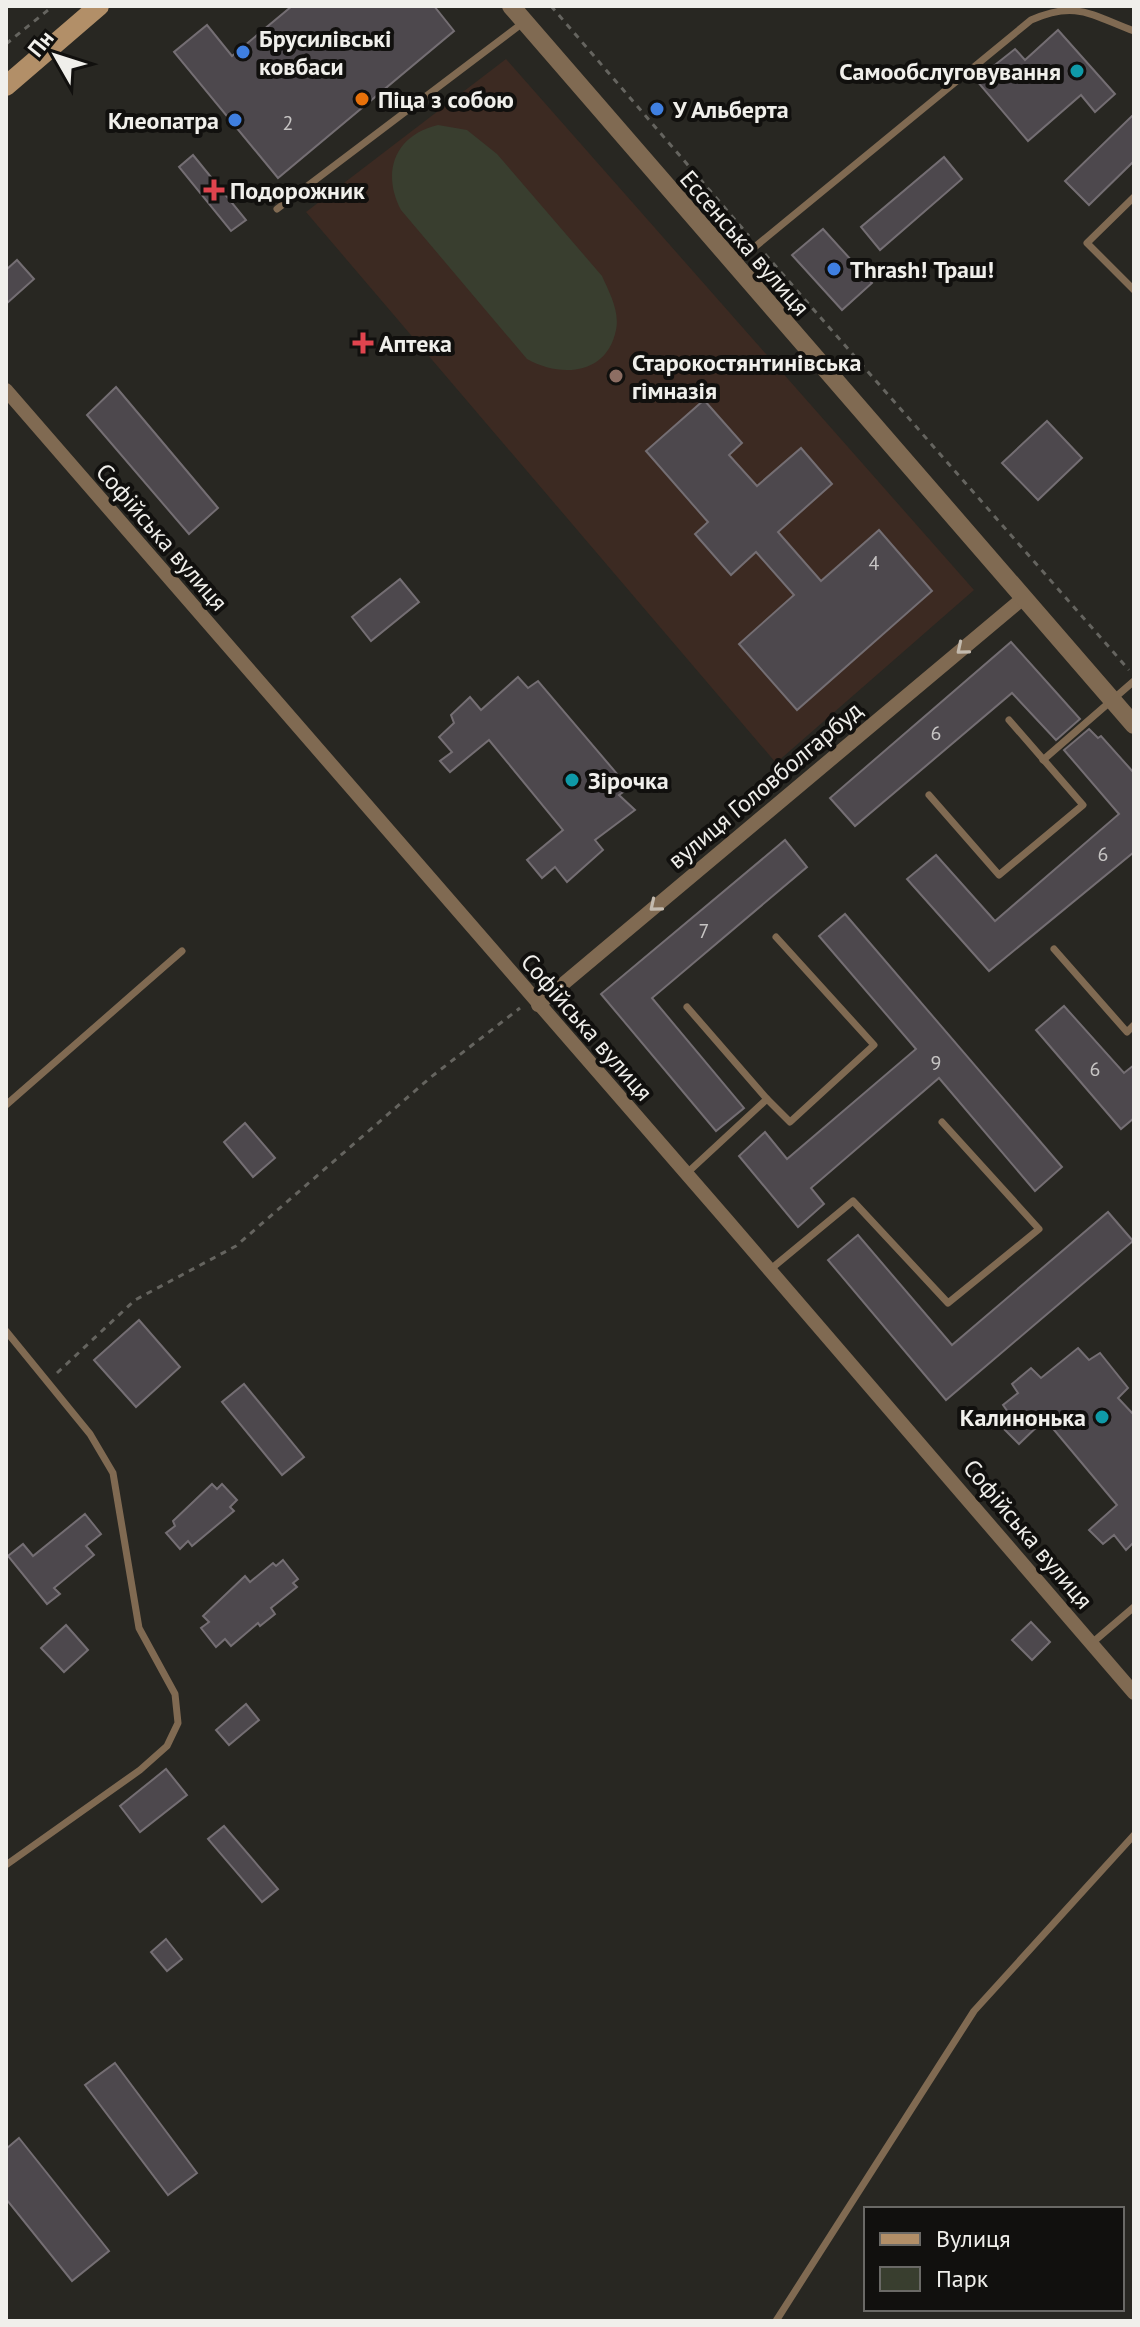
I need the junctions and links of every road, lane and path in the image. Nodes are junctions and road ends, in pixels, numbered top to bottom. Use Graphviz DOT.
graph roads {
  1 [pos="53,6"];
  2 [pos="99,6"];
  3 [pos="511,6"];
  4 [pos="551,6"];
  5 [pos="524,22"];
  6 [pos="1134,31"];
  7 [pos="6,44"];
  8 [pos="6,86"];
  9 [pos="1134,197"];
  10 [pos="277,209"];
  11 [pos="757,245"];
  12 [pos="733,266"];
  13 [pos="1134,290"];
  14 [pos="6,390"];
  15 [pos="1022,599"];
  16 [pos="1134,678"];
  17 [pos="1113,700"];
  18 [pos="1009,720"];
  19 [pos="1134,725"];
  20 [pos="1043,760"];
  21 [pos="929,795"];
  22 [pos="776,937"];
  23 [pos="1054,949"];
  24 [pos="182,951"];
  25 [pos="531,1005"];
  26 [pos="687,1007"];
  27 [pos="1134,1025"];
  28 [pos="767,1099"];
  29 [pos="6,1105"];
  30 [pos="942,1122"];
  31 [pos="686,1174"];
  32 [pos="772,1268"];
  33 [pos="6,1331"];
  34 [pos="47,1382"];
  35 [pos="1134,1607"];
  36 [pos="1092,1643"];
  37 [pos="1134,1693"];
  38 [pos="1134,1835"];
  39 [pos="6,1865"];
  40 [pos="776,2321"];
  1 -- 7 [label="path"];
  2 -- 8 [label="main road"];
  3 -- 5 [label="street, Ессенська вулиця"];
  4 -- 11 [label="path"];
  5 -- 10 [label="lane"];
  5 -- 12 [label="street, Ессенська вулиця"];
  6 -- 11 [label="lane"];
  9 -- 13 [label="lane"];
  11 -- 12 [label="lane"];
  11 -- 16 [label="path"];
  12 -- 15 [label="street, Ессенська вулиця"];
  14 -- 25 [label="street, Софійська вулиця"];
  15 -- 17 [label="street, Ессенська вулиця"];
  15 -- 25 [label="street, вулиця Головболгарбуд, one-way"];
  16 -- 17 [label="lane"];
  17 -- 19 [label="street, Ессенська вулиця"];
  17 -- 20 [label="lane"];
  18 -- 20 [label="lane"];
  20 -- 21 [label="lane"];
  22 -- 28 [label="lane"];
  23 -- 27 [label="lane"];
  24 -- 29 [label="lane"];
  25 -- 31 [label="street, Софійська вулиця"];
  25 -- 34 [label="path"];
  26 -- 28 [label="lane"];
  28 -- 31 [label="lane"];
  30 -- 32 [label="lane"];
  31 -- 32 [label="street, Софійська вулиця"];
  32 -- 36 [label="street, Софійська вулиця"];
  33 -- 34 [label="lane"];
  34 -- 39 [label="lane"];
  35 -- 36 [label="lane"];
  36 -- 37 [label="street, Софійська вулиця"];
  38 -- 40 [label="lane"];
}
